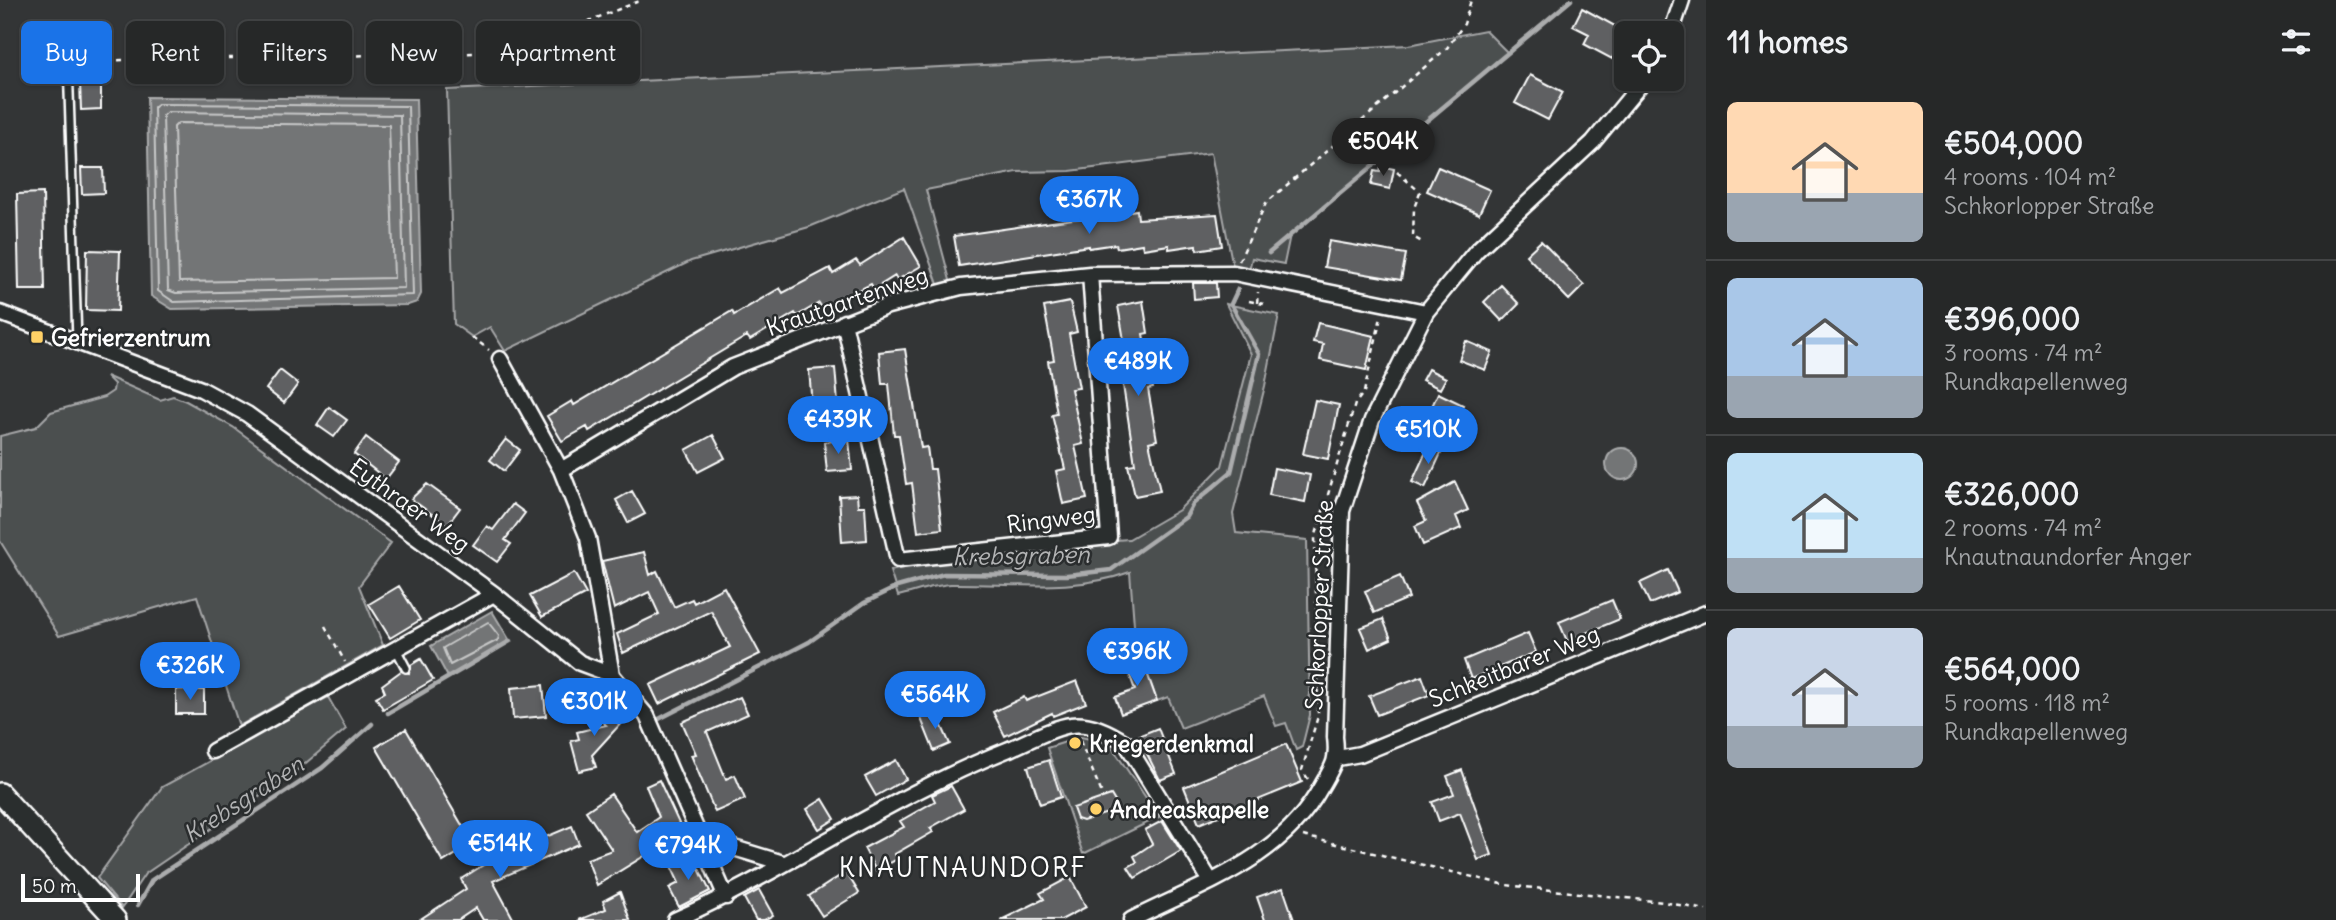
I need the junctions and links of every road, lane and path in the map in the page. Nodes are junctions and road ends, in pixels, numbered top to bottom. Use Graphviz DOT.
graph roads {
  1 [pos="642,0"];
  2 [pos="1471,0"];
  3 [pos="1682,0"];
  4 [pos="589,21"];
  5 [pos="1675,21"];
  6 [pos="476,53"];
  7 [pos="112,60"];
  8 [pos="69,84"];
  9 [pos="1635,91"];
  10 [pos="1397,172"];
  11 [pos="1422,242"];
  12 [pos="1234,273"];
  13 [pos="1090,274"];
  14 [pos="1249,301"];
  15 [pos="1264,304"];
  16 [pos="1426,312"];
  17 [pos="0,313"];
  18 [pos="844,323"];
  19 [pos="472,337"];
  20 [pos="77,342"];
  21 [pos="499,359"];
  22 [pos="561,470"];
  23 [pos="494,594"];
  24 [pos="1706,613"];
  25 [pos="325,626"];
  26 [pos="396,649"];
  27 [pos="406,668"];
  28 [pos="351,674"];
  29 [pos="612,675"];
  30 [pos="1079,738"];
  31 [pos="213,751"];
  32 [pos="1338,758"];
  33 [pos="0,793"];
  34 [pos="1103,796"];
  35 [pos="1289,832"];
  36 [pos="701,838"];
  37 [pos="783,863"];
  38 [pos="1210,880"];
  39 [pos="726,897"];
  40 [pos="1706,910"];
  41 [pos="116,920"];
  42 [pos="675,920"];
  43 [pos="1131,920"];
  1 -- 4 [label="path"];
  2 -- 12 [label="path"];
  3 -- 5 [label="street"];
  6 -- 7 [label="path"];
  8 -- 20 [label="lane"];
  9 -- 16 [label="street, Schkorlopper Straße"];
  10 -- 11 [label="path"];
  12 -- 13 [label="street, Krautgartenweg"];
  12 -- 16 [label="street, Krautgartenweg"];
  13 -- 18 [label="street, Krautgartenweg"];
  13 -- 18 [label="street, Ringweg"];
  14 -- 15 [label="path"];
  16 -- 32 [label="street, Schkorlopper Straße"];
  17 -- 20 [label="street, Eythraer Weg"];
  18 -- 22 [label="street, Krautgartenweg"];
  19 -- 21 [label="path"];
  20 -- 23 [label="street, Eythraer Weg"];
  21 -- 22 [label="street"];
  22 -- 29 [label="street"];
  23 -- 26 [label="street"];
  23 -- 29 [label="street, Eythraer Weg"];
  24 -- 32 [label="street, Schkeitbarer Weg"];
  25 -- 28 [label="path"];
  26 -- 27 [label="lane"];
  26 -- 28 [label="street"];
  28 -- 31 [label="street"];
  29 -- 36 [label="street, Eythraer Weg"];
  30 -- 34 [label="path"];
  32 -- 35 [label="street"];
  33 -- 41 [label="main road"];
  35 -- 38 [label="street"];
  35 -- 40 [label="path"];
  36 -- 37 [label="street"];
  36 -- 39 [label="street, Eythraer Weg"];
  37 -- 38 [label="street"];
  37 -- 39 [label="street"];
  38 -- 43 [label="street"];
  39 -- 42 [label="street"];
}
